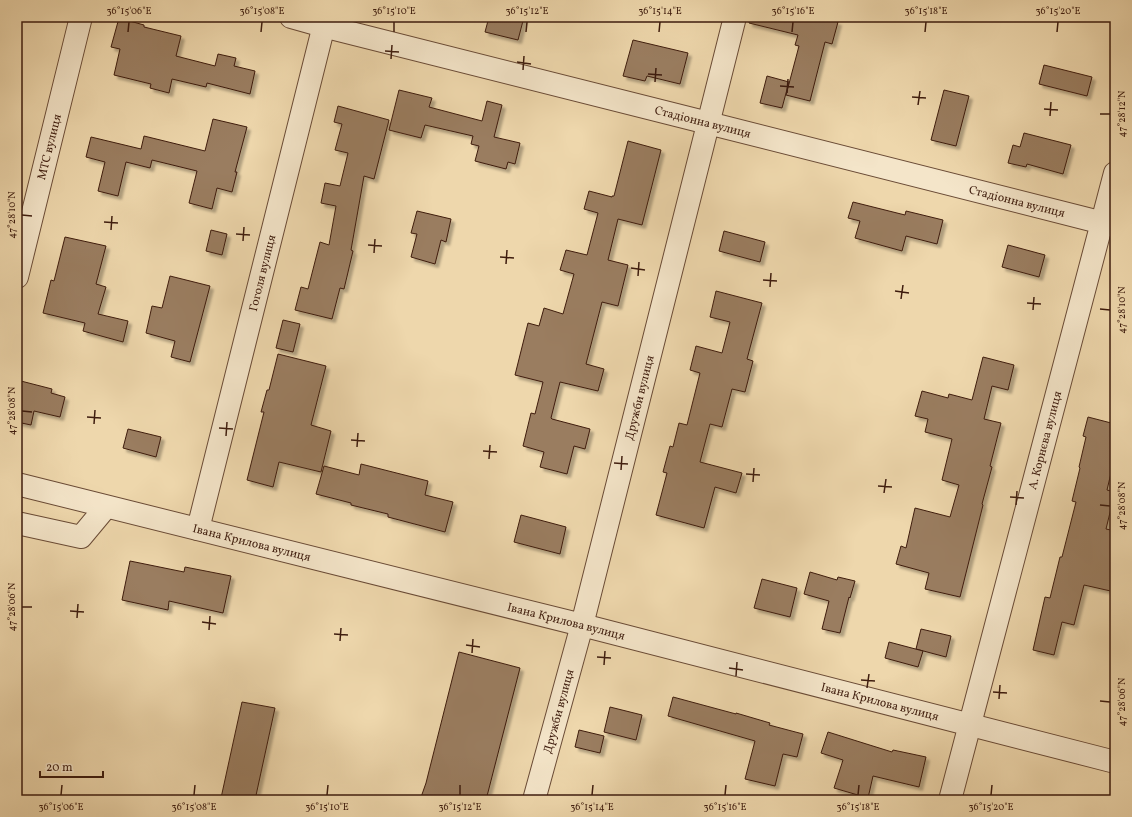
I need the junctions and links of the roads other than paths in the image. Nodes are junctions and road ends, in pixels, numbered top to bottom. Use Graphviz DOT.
graph roads {
  1 [pos="82,17"];
  2 [pos="291,17"];
  3 [pos="735,17"];
  4 [pos="325,22"];
  5 [pos="708,123"];
  6 [pos="1115,173"];
  7 [pos="1109,225"];
  8 [pos="17,277"];
  9 [pos="17,484"];
  10 [pos="106,507"];
  11 [pos="17,523"];
  12 [pos="198,529"];
  13 [pos="582,625"];
  14 [pos="969,724"];
  15 [pos="1115,762"];
  16 [pos="534,800"];
  17 [pos="950,800"];
  1 -- 8 [label="street, МТС вулиця"];
  2 -- 4 [label="street, Стадіонна вулиця"];
  3 -- 5 [label="street, Дружби вулиця"];
  4 -- 5 [label="street, Стадіонна вулиця"];
  4 -- 12 [label="street, Гоголя вулиця"];
  5 -- 7 [label="street, Стадіонна вулиця"];
  5 -- 13 [label="street, Дружби вулиця"];
  6 -- 7 [label="street, А. Корнєва вулиця"];
  7 -- 14 [label="street, А. Корнєва вулиця"];
  9 -- 10 [label="street, Івана Крилова вулиця"];
  10 -- 11 [label="street"];
  10 -- 12 [label="street, Івана Крилова вулиця"];
  12 -- 13 [label="street, Івана Крилова вулиця"];
  13 -- 14 [label="street, Івана Крилова вулиця"];
  13 -- 16 [label="street, Дружби вулиця"];
  14 -- 15 [label="street, Івана Крилова вулиця"];
  14 -- 17 [label="street, А. Корнєва вулиця"];
}
